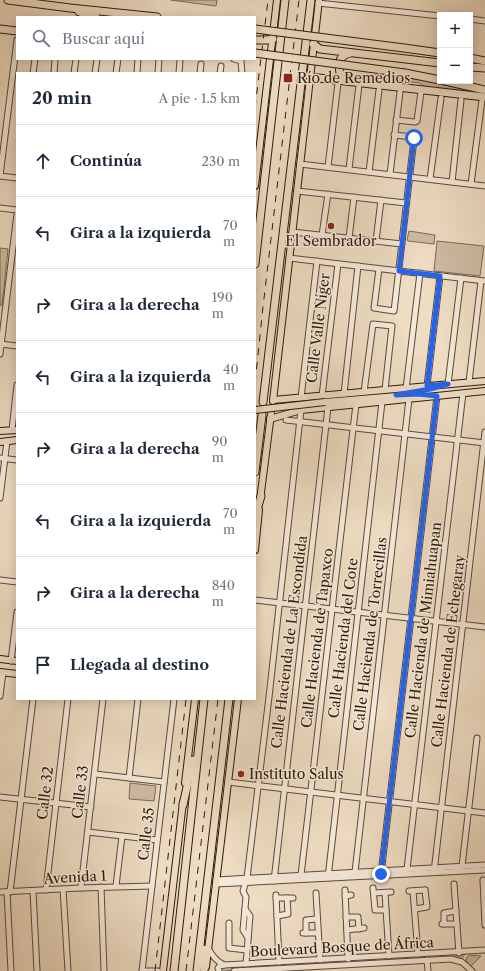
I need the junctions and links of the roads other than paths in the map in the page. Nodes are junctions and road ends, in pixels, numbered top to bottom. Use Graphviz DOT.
graph roads {
  1 [pos="8,0"];
  2 [pos="277,0"];
  3 [pos="285,0"];
  4 [pos="316,1"];
  5 [pos="70,8"];
  6 [pos="93,16"];
  7 [pos="147,16"];
  8 [pos="437,16"];
  9 [pos="473,19"];
  10 [pos="485,21"];
  11 [pos="312,25"];
  12 [pos="0,29"];
  13 [pos="256,29"];
  14 [pos="16,31"];
  15 [pos="273,39"];
  16 [pos="256,40"];
  17 [pos="313,44"];
  18 [pos="16,48"];
  19 [pos="256,53"];
  20 [pos="350,53"];
  21 [pos="437,53"];
  22 [pos="473,58"];
  23 [pos="35,60"];
  24 [pos="55,60"];
  25 [pos="76,60"];
  26 [pos="97,60"];
  27 [pos="118,60"];
  28 [pos="138,60"];
  29 [pos="159,60"];
  30 [pos="180,60"];
  31 [pos="238,60"];
  32 [pos="485,60"];
  33 [pos="437,63"];
  34 [pos="201,64"];
  35 [pos="221,66"];
  36 [pos="473,67"];
  37 [pos="485,68"];
  38 [pos="33,72"];
  39 [pos="54,72"];
  40 [pos="74,72"];
  41 [pos="96,72"];
  42 [pos="116,72"];
  43 [pos="136,72"];
  44 [pos="158,72"];
  45 [pos="179,72"];
  46 [pos="200,72"];
  47 [pos="220,72"];
  48 [pos="242,72"];
  49 [pos="310,77"];
  50 [pos="437,79"];
  51 [pos="350,81"];
  52 [pos="338,83"];
  53 [pos="458,84"];
  54 [pos="359,85"];
  55 [pos="379,90"];
  56 [pos="485,90"];
  57 [pos="400,92"];
  58 [pos="421,92"];
  59 [pos="441,98"];
  60 [pos="484,98"];
  61 [pos="461,100"];
  62 [pos="396,120"];
  63 [pos="394,135"];
  64 [pos="300,164"];
  65 [pos="328,167"];
  66 [pos="349,170"];
  67 [pos="369,172"];
  68 [pos="390,174"];
  69 [pos="0,176"];
  70 [pos="409,177"];
  71 [pos="16,178"];
  72 [pos="256,178"];
  73 [pos="430,179"];
  74 [pos="452,182"];
  75 [pos="471,184"];
  76 [pos="485,186"];
  77 [pos="297,191"];
  78 [pos="328,194"];
  79 [pos="354,197"];
  80 [pos="381,200"];
  81 [pos="406,203"];
  82 [pos="0,208"];
  83 [pos="16,210"];
  84 [pos="16,222"];
  85 [pos="292,232"];
  86 [pos="322,235"];
  87 [pos="349,238"];
  88 [pos="376,242"];
  89 [pos="402,244"];
  90 [pos="256,255"];
  91 [pos="289,258"];
  92 [pos="317,261"];
  93 [pos="338,264"];
  94 [pos="358,266"];
  95 [pos="379,268"];
  96 [pos="399,271"];
  97 [pos="420,275"];
  98 [pos="440,276"];
  99 [pos="461,278"];
  100 [pos="483,281"];
  101 [pos="1,344"];
  102 [pos="16,346"];
  103 [pos="0,354"];
  104 [pos="485,381"];
  105 [pos="469,382"];
  106 [pos="448,384"];
  107 [pos="427,386"];
  108 [pos="406,389"];
  109 [pos="385,390"];
  110 [pos="485,391"];
  111 [pos="344,392"];
  112 [pos="364,392"];
  113 [pos="463,393"];
  114 [pos="396,395"];
  115 [pos="437,396"];
  116 [pos="301,398"];
  117 [pos="409,399"];
  118 [pos="16,400"];
  119 [pos="323,400"];
  120 [pos="263,402"];
  121 [pos="382,402"];
  122 [pos="356,404"];
  123 [pos="318,408"];
  124 [pos="256,410"];
  125 [pos="301,410"];
  126 [pos="262,415"];
  127 [pos="286,420"];
  128 [pos="300,422"];
  129 [pos="326,425"];
  130 [pos="353,428"];
  131 [pos="14,430"];
  132 [pos="0,431"];
  133 [pos="379,431"];
  134 [pos="485,432"];
  135 [pos="406,434"];
  136 [pos="432,437"];
  137 [pos="16,440"];
  138 [pos="457,440"];
  139 [pos="3,441"];
  140 [pos="484,443"];
  141 [pos="2,458"];
  142 [pos="16,460"];
  143 [pos="256,464"];
  144 [pos="261,496"];
  145 [pos="0,498"];
  146 [pos="256,513"];
  147 [pos="256,541"];
  148 [pos="0,580"];
  149 [pos="16,582"];
  150 [pos="256,600"];
  151 [pos="280,603"];
  152 [pos="306,606"];
  153 [pos="332,609"];
  154 [pos="358,612"];
  155 [pos="384,615"];
  156 [pos="411,618"];
  157 [pos="437,621"];
  158 [pos="463,624"];
  159 [pos="485,627"];
  160 [pos="16,628"];
  161 [pos="0,659"];
  162 [pos="14,661"];
  163 [pos="1,672"];
  164 [pos="16,674"];
  165 [pos="0,696"];
  166 [pos="33,700"];
  167 [pos="68,700"];
  168 [pos="103,700"];
  169 [pos="138,700"];
  170 [pos="174,700"];
  171 [pos="195,700"];
  172 [pos="204,700"];
  173 [pos="229,700"];
  174 [pos="238,700"];
  175 [pos="201,727"];
  176 [pos="477,738"];
  177 [pos="95,774"];
  178 [pos="128,778"];
  179 [pos="164,782"];
  180 [pos="228,782"];
  181 [pos="258,786"];
  182 [pos="284,789"];
  183 [pos="311,792"];
  184 [pos="337,795"];
  185 [pos="0,797"];
  186 [pos="363,798"];
  187 [pos="21,799"];
  188 [pos="389,802"];
  189 [pos="56,803"];
  190 [pos="183,805"];
  191 [pos="416,805"];
  192 [pos="91,807"];
  193 [pos="442,808"];
  194 [pos="468,811"];
  195 [pos="485,813"];
  196 [pos="88,832"];
  197 [pos="122,836"];
  198 [pos="157,840"];
  199 [pos="485,865"];
  200 [pos="462,866"];
  201 [pos="408,869"];
  202 [pos="434,870"];
  203 [pos="485,870"];
  204 [pos="355,872"];
  205 [pos="381,872"];
  206 [pos="301,875"];
  207 [pos="328,876"];
  208 [pos="274,879"];
  209 [pos="246,880"];
  210 [pos="483,880"];
  211 [pos="216,882"];
  212 [pos="454,884"];
  213 [pos="116,886"];
  214 [pos="152,886"];
  215 [pos="101,887"];
  216 [pos="81,888"];
  217 [pos="63,889"];
  218 [pos="46,890"];
  219 [pos="33,891"];
  220 [pos="0,892"];
  221 [pos="9,892"];
  222 [pos="392,892"];
  223 [pos="316,893"];
  224 [pos="385,893"];
  225 [pos="351,895"];
  226 [pos="415,909"];
  227 [pos="386,910"];
  228 [pos="484,910"];
  229 [pos="456,911"];
  230 [pos="276,916"];
  231 [pos="346,917"];
  232 [pos="317,919"];
  233 [pos="229,923"];
  234 [pos="485,923"];
  235 [pos="457,924"];
  236 [pos="202,925"];
  237 [pos="347,930"];
  238 [pos="318,933"];
  239 [pos="208,948"];
  240 [pos="247,950"];
  241 [pos="485,950"];
  242 [pos="471,952"];
  243 [pos="459,953"];
  244 [pos="418,954"];
  245 [pos="389,956"];
  246 [pos="348,959"];
  247 [pos="320,960"];
  248 [pos="427,960"];
  249 [pos="279,962"];
  250 [pos="246,964"];
  251 [pos="368,964"];
  252 [pos="224,965"];
  253 [pos="339,965"];
  254 [pos="467,966"];
  255 [pos="274,970"];
  256 [pos="11,971"];
  257 [pos="37,971"];
  258 [pos="68,971"];
  259 [pos="104,971"];
  260 [pos="142,971"];
  261 [pos="158,971"];
  262 [pos="163,971"];
  263 [pos="174,971"];
  264 [pos="197,971"];
  265 [pos="205,971"];
  266 [pos="219,971"];
  267 [pos="234,971"];
  268 [pos="245,971"];
  269 [pos="339,971"];
  270 [pos="369,971"];
  271 [pos="428,971"];
  272 [pos="472,971"];
  1 -- 5 [label="highway"];
  2 -- 15 [label="main road"];
  3 -- 90 [label="highway"];
  4 -- 8 [label="street"];
  4 -- 11 [label="highway"];
  5 -- 6 [label="highway"];
  5 -- 7 [label="highway"];
  9 -- 10 [label="street"];
  11 -- 17 [label="main road"];
  11 -- 120 [label="highway"];
  12 -- 14 [label="highway"];
  13 -- 21 [label="highway, bridge"];
  15 -- 16 [label="highway"];
  15 -- 72 [label="main road"];
  17 -- 20 [label="highway"];
  17 -- 49 [label="main road"];
  18 -- 69 [label="street"];
  19 -- 50 [label="highway, bridge"];
  20 -- 33 [label="highway"];
  20 -- 51 [label="highway"];
  22 -- 32 [label="highway"];
  23 -- 38 [label="street"];
  24 -- 39 [label="street"];
  25 -- 40 [label="street"];
  26 -- 41 [label="street"];
  27 -- 42 [label="street"];
  28 -- 43 [label="street"];
  29 -- 44 [label="street"];
  30 -- 45 [label="street"];
  31 -- 48 [label="street"];
  34 -- 46 [label="street"];
  35 -- 47 [label="street"];
  36 -- 37 [label="highway"];
  49 -- 51 [label="highway"];
  49 -- 64 [label="main road"];
  51 -- 60 [label="highway"];
  52 -- 65 [label="street"];
  53 -- 56 [label="highway"];
  54 -- 66 [label="street"];
  55 -- 67 [label="street"];
  57 -- 62 [label="street"];
  58 -- 62 [label="street"];
  59 -- 73 [label="street"];
  60 -- 75 [label="street"];
  61 -- 74 [label="street"];
  62 -- 63 [label="street"];
  63 -- 68 [label="street"];
  63 -- 70 [label="street"];
  64 -- 65 [label="street"];
  64 -- 77 [label="main road"];
  65 -- 66 [label="street"];
  66 -- 67 [label="street"];
  67 -- 68 [label="street"];
  68 -- 70 [label="street"];
  69 -- 71 [label="street"];
  70 -- 73 [label="street"];
  70 -- 81 [label="street"];
  73 -- 74 [label="street"];
  74 -- 75 [label="street"];
  75 -- 76 [label="street"];
  77 -- 78 [label="street"];
  77 -- 85 [label="main road"];
  78 -- 79 [label="street"];
  78 -- 86 [label="street"];
  79 -- 80 [label="street"];
  79 -- 87 [label="street"];
  80 -- 81 [label="street"];
  80 -- 88 [label="street"];
  81 -- 89 [label="street"];
  82 -- 83 [label="street"];
  84 -- 101 [label="street"];
  85 -- 86 [label="street"];
  85 -- 91 [label="main road"];
  86 -- 87 [label="street"];
  87 -- 88 [label="street"];
  88 -- 89 [label="street"];
  89 -- 96 [label="street"];
  91 -- 92 [label="street"];
  91 -- 116 [label="main road"];
  92 -- 93 [label="street"];
  92 -- 116 [label="street"];
  93 -- 94 [label="street"];
  93 -- 119 [label="street, Calle Valle Níger"];
  94 -- 95 [label="street"];
  94 -- 111 [label="street"];
  95 -- 96 [label="street"];
  95 -- 96 [label="street"];
  96 -- 97 [label="street"];
  97 -- 98 [label="street"];
  97 -- 108 [label="street"];
  98 -- 99 [label="street"];
  98 -- 107 [label="street"];
  99 -- 100 [label="street"];
  99 -- 106 [label="street"];
  100 -- 105 [label="street"];
  101 -- 102 [label="street"];
  101 -- 103 [label="street"];
  104 -- 105 [label="main road"];
  105 -- 106 [label="main road"];
  106 -- 107 [label="main road"];
  106 -- 114 [label="main road"];
  107 -- 108 [label="main road"];
  108 -- 109 [label="main road"];
  109 -- 112 [label="main road"];
  109 -- 112 [label="street"];
  110 -- 113 [label="main road"];
  111 -- 112 [label="main road"];
  111 -- 119 [label="main road"];
  113 -- 115 [label="main road"];
  113 -- 138 [label="street, Calle Hacienda de Mimiahuapan"];
  114 -- 115 [label="main road"];
  114 -- 119 [label="main road"];
  115 -- 117 [label="main road"];
  115 -- 136 [label="street"];
  116 -- 119 [label="main road"];
  117 -- 121 [label="main road"];
  117 -- 135 [label="street, Calle Hacienda de Torrecillas"];
  118 -- 131 [label="street"];
  119 -- 122 [label="main road"];
  119 -- 123 [label="main road"];
  119 -- 123 [label="main road"];
  119 -- 124 [label="main road, bridge"];
  119 -- 129 [label="street, Calle Hacienda de La Escondida"];
  121 -- 122 [label="main road"];
  121 -- 133 [label="street, Calle Hacienda del Cote"];
  122 -- 130 [label="street, Calle Hacienda de Tapaxco"];
  123 -- 125 [label="main road"];
  125 -- 128 [label="street"];
  125 -- 144 [label="main road"];
  126 -- 143 [label="highway"];
  127 -- 128 [label="street"];
  128 -- 129 [label="street"];
  128 -- 151 [label="street"];
  129 -- 130 [label="street"];
  129 -- 152 [label="street, Calle Hacienda de La Escondida"];
  130 -- 133 [label="street"];
  130 -- 153 [label="street, Calle Hacienda de Tapaxco"];
  131 -- 132 [label="main road"];
  133 -- 135 [label="street"];
  133 -- 154 [label="street, Calle Hacienda del Cote"];
  134 -- 140 [label="street, Calle Hacienda de Echegaray"];
  135 -- 136 [label="street"];
  135 -- 155 [label="street, Calle Hacienda de Torrecillas"];
  136 -- 138 [label="street"];
  136 -- 156 [label="street"];
  137 -- 139 [label="main road"];
  138 -- 140 [label="street"];
  138 -- 157 [label="street, Calle Hacienda de Mimiahuapan"];
  139 -- 141 [label="street"];
  140 -- 158 [label="street, Calle Hacienda de Echegaray"];
  141 -- 142 [label="street"];
  141 -- 145 [label="street"];
  144 -- 146 [label="highway"];
  144 -- 147 [label="main road"];
  148 -- 149 [label="street"];
  150 -- 151 [label="street"];
  151 -- 152 [label="street"];
  151 -- 181 [label="street"];
  152 -- 153 [label="street"];
  152 -- 182 [label="street, Calle Hacienda de La Escondida"];
  153 -- 154 [label="street"];
  153 -- 183 [label="street, Calle Hacienda de Tapaxco"];
  154 -- 155 [label="street"];
  154 -- 184 [label="street, Calle Hacienda del Cote"];
  155 -- 156 [label="street"];
  155 -- 186 [label="street, Calle Hacienda de Torrecillas"];
  156 -- 157 [label="street"];
  156 -- 188 [label="street"];
  157 -- 158 [label="street"];
  157 -- 191 [label="street, Calle Hacienda de Mimiahuapan"];
  158 -- 159 [label="street"];
  158 -- 193 [label="street, Calle Hacienda de Echegaray"];
  160 -- 162 [label="street"];
  161 -- 162 [label="main road"];
  163 -- 164 [label="main road"];
  163 -- 165 [label="street"];
  166 -- 187 [label="street"];
  167 -- 189 [label="street, Calle 32"];
  168 -- 177 [label="street, Calle 33"];
  169 -- 178 [label="street"];
  170 -- 179 [label="street, Calle 35"];
  171 -- 190 [label="main road"];
  172 -- 175 [label="highway"];
  173 -- 236 [label="highway"];
  174 -- 180 [label="main road"];
  175 -- 190 [label="highway"];
  175 -- 263 [label="highway"];
  176 -- 194 [label="street"];
  177 -- 178 [label="street"];
  177 -- 192 [label="street, Calle 33"];
  178 -- 179 [label="street"];
  179 -- 198 [label="street, Calle 35"];
  180 -- 181 [label="street"];
  180 -- 211 [label="main road"];
  181 -- 182 [label="street"];
  181 -- 209 [label="street"];
  182 -- 183 [label="street"];
  182 -- 208 [label="street, Calle Hacienda de La Escondida"];
  183 -- 184 [label="street"];
  183 -- 206 [label="street, Calle Hacienda de Tapaxco"];
  184 -- 186 [label="street"];
  184 -- 207 [label="street, Calle Hacienda del Cote"];
  185 -- 187 [label="street"];
  186 -- 188 [label="street"];
  186 -- 204 [label="street, Calle Hacienda de Torrecillas"];
  187 -- 189 [label="street"];
  187 -- 221 [label="street"];
  188 -- 191 [label="street"];
  188 -- 205 [label="street"];
  189 -- 192 [label="street"];
  189 -- 218 [label="street, Calle 32"];
  190 -- 262 [label="main road"];
  191 -- 193 [label="street"];
  191 -- 201 [label="street, Calle Hacienda de Mimiahuapan"];
  192 -- 196 [label="street, Calle 33"];
  193 -- 194 [label="street"];
  193 -- 202 [label="street, Calle Hacienda de Echegaray"];
  194 -- 195 [label="street"];
  194 -- 200 [label="street"];
  196 -- 197 [label="street"];
  196 -- 216 [label="street, Calle 33"];
  197 -- 198 [label="street"];
  197 -- 213 [label="street"];
  198 -- 214 [label="street, Calle 35"];
  199 -- 200 [label="street"];
  200 -- 202 [label="street"];
  201 -- 202 [label="street"];
  201 -- 205 [label="street"];
  202 -- 203 [label="street"];
  202 -- 205 [label="street"];
  204 -- 205 [label="street"];
  204 -- 207 [label="street"];
  205 -- 207 [label="street"];
  206 -- 207 [label="street"];
  206 -- 208 [label="street"];
  207 -- 208 [label="street"];
  208 -- 209 [label="street"];
  209 -- 211 [label="street"];
  209 -- 240 [label="street"];
  210 -- 228 [label="street"];
  211 -- 239 [label="main road"];
  212 -- 229 [label="street"];
  213 -- 214 [label="street, Avenida 1"];
  213 -- 215 [label="street, Avenida 1"];
  214 -- 260 [label="street, Calle 35"];
  215 -- 216 [label="street, Avenida 1"];
  215 -- 259 [label="street"];
  216 -- 217 [label="street, Avenida 1"];
  217 -- 218 [label="street, Avenida 1"];
  217 -- 258 [label="street"];
  218 -- 219 [label="street, Avenida 1"];
  219 -- 221 [label="street, Avenida 1"];
  219 -- 257 [label="street"];
  220 -- 221 [label="street, Avenida 1"];
  221 -- 256 [label="street"];
  222 -- 224 [label="street"];
  223 -- 232 [label="street"];
  224 -- 227 [label="street"];
  224 -- 227 [label="street"];
  225 -- 231 [label="street"];
  226 -- 226 [label="street"];
  226 -- 244 [label="street"];
  227 -- 245 [label="street"];
  228 -- 234 [label="street"];
  229 -- 235 [label="street"];
  229 -- 235 [label="street"];
  230 -- 230 [label="street"];
  230 -- 249 [label="street"];
  231 -- 237 [label="street"];
  231 -- 237 [label="street"];
  232 -- 238 [label="street"];
  232 -- 238 [label="street"];
  233 -- 240 [label="street"];
  235 -- 243 [label="street"];
  236 -- 264 [label="highway"];
  236 -- 265 [label="highway"];
  237 -- 246 [label="street"];
  238 -- 247 [label="street"];
  239 -- 252 [label="street"];
  239 -- 265 [label="main road"];
  240 -- 250 [label="street"];
  241 -- 242 [label="street, Boulevard Bosque de África"];
  242 -- 243 [label="street, Boulevard Bosque de África"];
  242 -- 254 [label="street"];
  243 -- 244 [label="street, Boulevard Bosque de África"];
  244 -- 245 [label="street, Boulevard Bosque de África"];
  245 -- 246 [label="street, Boulevard Bosque de África"];
  246 -- 247 [label="street, Boulevard Bosque de África"];
  247 -- 249 [label="street, Boulevard Bosque de África"];
  248 -- 251 [label="street, Boulevard Bosque de África"];
  248 -- 254 [label="street, Boulevard Bosque de África"];
  248 -- 271 [label="street"];
  249 -- 250 [label="street, Boulevard Bosque de África"];
  250 -- 252 [label="street, Boulevard Bosque de África"];
  251 -- 253 [label="street, Boulevard Bosque de África"];
  251 -- 270 [label="street"];
  252 -- 266 [label="street"];
  253 -- 255 [label="street, Boulevard Bosque de África"];
  253 -- 269 [label="street"];
  254 -- 272 [label="street, Boulevard Bosque de África"];
  255 -- 268 [label="street, Boulevard Bosque de África"];
  260 -- 261 [label="street"];
  267 -- 268 [label="street, Boulevard Bosque de África"];
}
